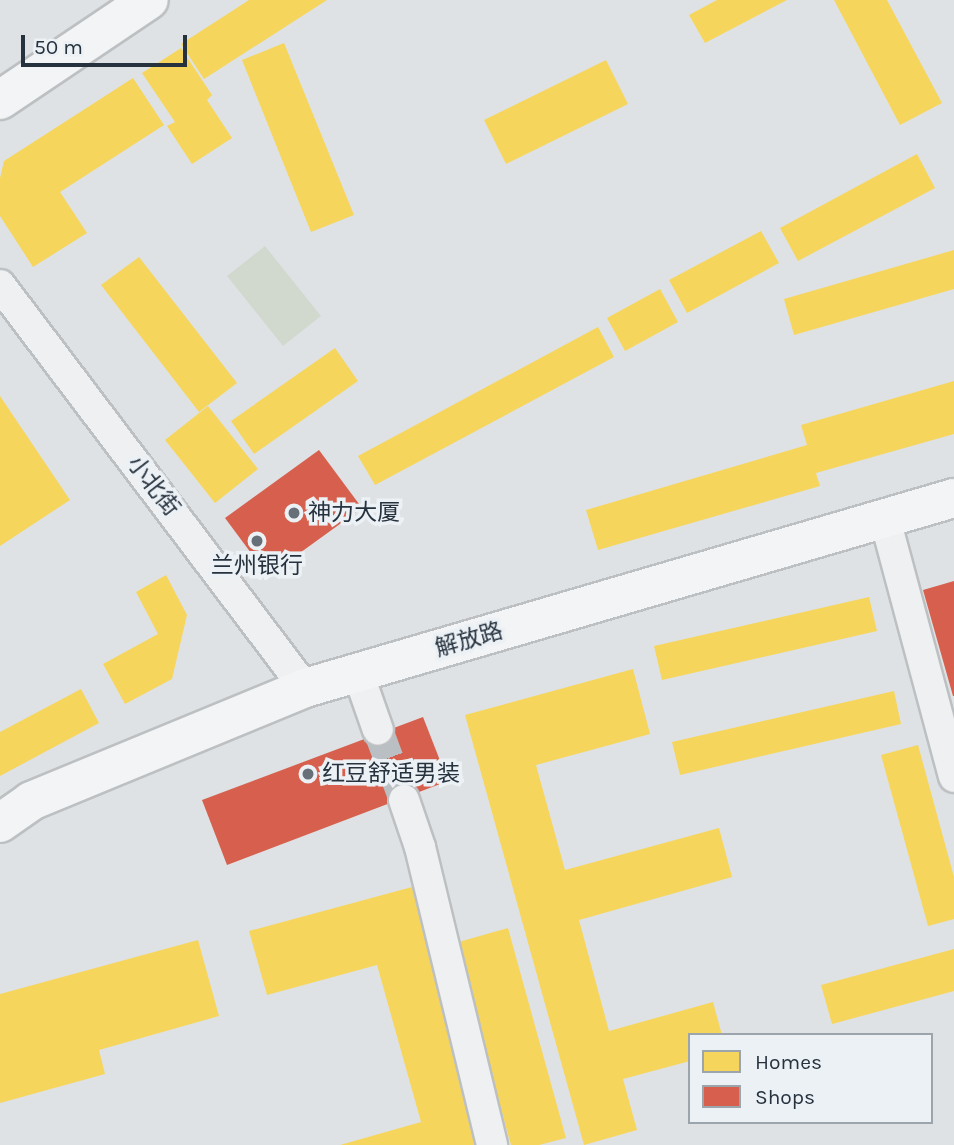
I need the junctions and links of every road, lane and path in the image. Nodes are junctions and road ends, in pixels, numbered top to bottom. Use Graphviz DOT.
graph roads {
  1 [pos="149,0"];
  2 [pos="0,100"];
  3 [pos="0,285"];
  4 [pos="954,498"];
  5 [pos="885,519"];
  6 [pos="358,673"];
  7 [pos="305,688"];
  8 [pos="378,730"];
  9 [pos="954,777"];
  10 [pos="404,800"];
  11 [pos="0,823"];
  12 [pos="492,1145"];
  1 -- 2 [label="main road"];
  3 -- 7 [label="street, 小北街"];
  4 -- 5 [label="main road, 解放路"];
  5 -- 6 [label="main road, 解放路"];
  5 -- 9 [label="street"];
  6 -- 7 [label="main road, 解放路"];
  6 -- 8 [label="street"];
  7 -- 11 [label="main road, 解放路"];
  10 -- 12 [label="street"];
}
